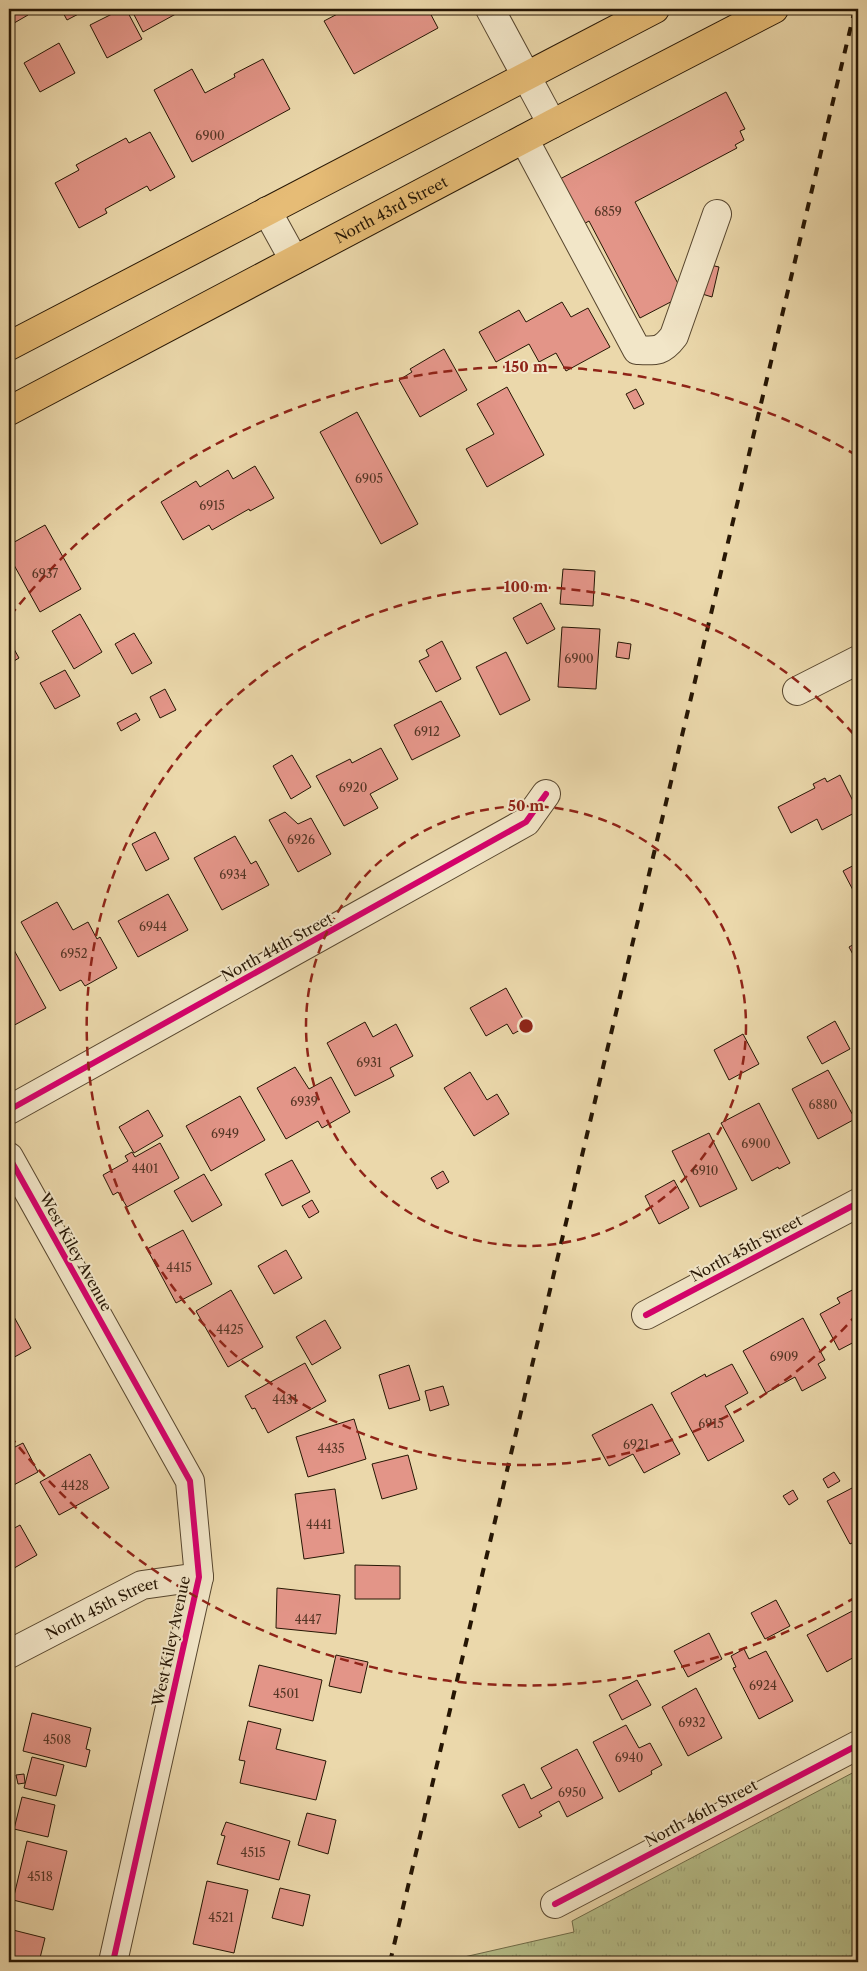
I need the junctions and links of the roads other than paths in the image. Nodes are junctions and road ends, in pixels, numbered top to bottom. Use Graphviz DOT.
graph roads {
  1 [pos="490,9"];
  2 [pos="655,9"];
  3 [pos="774,9"];
  4 [pos="526,76"];
  5 [pos="552,124"];
  6 [pos="524,139"];
  7 [pos="267,211"];
  8 [pos="717,214"];
  9 [pos="294,260"];
  10 [pos="9,346"];
  11 [pos="9,411"];
  12 [pos="858,660"];
  13 [pos="797,691"];
  14 [pos="546,794"];
  15 [pos="9,1110"];
  16 [pos="9,1157"];
  17 [pos="858,1204"];
  18 [pos="646,1315"];
  19 [pos="199,1577"];
  20 [pos="9,1654"];
  21 [pos="858,1745"];
  22 [pos="555,1904"];
  23 [pos="113,1962"];
  1 -- 4 [label="street"];
  2 -- 4 [label="main road"];
  3 -- 5 [label="main road, North 43rd Street"];
  4 -- 5 [label="street"];
  4 -- 7 [label="main road"];
  5 -- 6 [label="main road, North 43rd Street"];
  6 -- 8 [label="street"];
  6 -- 9 [label="main road, North 43rd Street"];
  7 -- 9 [label="street"];
  7 -- 10 [label="main road"];
  9 -- 11 [label="main road, North 43rd Street"];
  12 -- 13 [label="street"];
  14 -- 15 [label="street, North 44th Street"];
  16 -- 19 [label="street, West Kiley Avenue"];
  17 -- 18 [label="street, North 45th Street"];
  19 -- 20 [label="street, North 45th Street"];
  19 -- 23 [label="street, West Kiley Avenue"];
  21 -- 22 [label="street, North 46th Street"];
}
